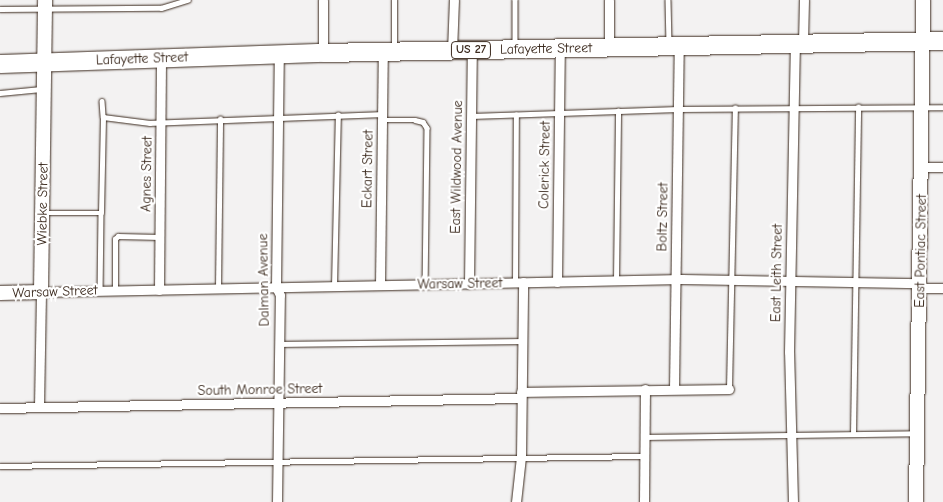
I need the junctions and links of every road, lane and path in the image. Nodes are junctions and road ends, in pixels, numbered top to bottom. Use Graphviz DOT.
graph roads {
  1 [pos="188,0"];
  2 [pos="323,0"];
  3 [pos="394,0"];
  4 [pos="454,0"];
  5 [pos="514,0"];
  6 [pos="609,0"];
  7 [pos="668,0"];
  8 [pos="804,0"];
  9 [pos="923,0"];
  10 [pos="45,5"];
  11 [pos="0,9"];
  12 [pos="943,41"];
  13 [pos="923,42"];
  14 [pos="799,43"];
  15 [pos="674,47"];
  16 [pos="609,48"];
  17 [pos="560,49"];
  18 [pos="472,50"];
  19 [pos="515,50"];
  20 [pos="452,51"];
  21 [pos="388,52"];
  22 [pos="323,53"];
  23 [pos="279,56"];
  24 [pos="162,58"];
  25 [pos="45,63"];
  26 [pos="0,64"];
  27 [pos="45,89"];
  28 [pos="0,93"];
  29 [pos="102,101"];
  30 [pos="943,106"];
  31 [pos="858,107"];
  32 [pos="922,107"];
  33 [pos="735,108"];
  34 [pos="794,108"];
  35 [pos="678,109"];
  36 [pos="618,111"];
  37 [pos="559,113"];
  38 [pos="338,115"];
  39 [pos="516,115"];
  40 [pos="472,116"];
  41 [pos="103,117"];
  42 [pos="382,117"];
  43 [pos="278,118"];
  44 [pos="220,119"];
  45 [pos="162,120"];
  46 [pos="921,167"];
  47 [pos="943,167"];
  48 [pos="44,213"];
  49 [pos="101,213"];
  50 [pos="160,236"];
  51 [pos="675,279"];
  52 [pos="616,280"];
  53 [pos="732,280"];
  54 [pos="791,280"];
  55 [pos="519,282"];
  56 [pos="557,282"];
  57 [pos="856,282"];
  58 [pos="469,284"];
  59 [pos="380,285"];
  60 [pos="425,285"];
  61 [pos="920,285"];
  62 [pos="334,286"];
  63 [pos="276,287"];
  64 [pos="218,288"];
  65 [pos="943,288"];
  66 [pos="100,290"];
  67 [pos="114,290"];
  68 [pos="159,290"];
  69 [pos="41,292"];
  70 [pos="0,293"];
  71 [pos="522,341"];
  72 [pos="279,344"];
  73 [pos="674,388"];
  74 [pos="645,389"];
  75 [pos="729,389"];
  76 [pos="521,395"];
  77 [pos="278,403"];
  78 [pos="39,407"];
  79 [pos="0,408"];
  80 [pos="918,433"];
  81 [pos="853,434"];
  82 [pos="794,435"];
  83 [pos="645,437"];
  84 [pos="644,456"];
  85 [pos="521,457"];
  86 [pos="277,461"];
  87 [pos="0,466"];
  88 [pos="277,502"];
  89 [pos="516,502"];
  90 [pos="644,502"];
  91 [pos="793,502"];
  92 [pos="916,502"];
  1 -- 10 [label="lane"];
  2 -- 22 [label="street"];
  3 -- 21 [label="lane"];
  4 -- 20 [label="street"];
  5 -- 19 [label="lane"];
  6 -- 16 [label="street"];
  7 -- 15 [label="lane"];
  8 -- 14 [label="street, East Leith Street"];
  9 -- 13 [label="main road, East Pontiac Street"];
  10 -- 11 [label="lane"];
  10 -- 25 [label="main road, Wiebke Street"];
  12 -- 13 [label="highway, Lafayette Street / US 27"];
  13 -- 14 [label="highway, Lafayette Street / US 27"];
  13 -- 32 [label="main road, East Pontiac Street"];
  14 -- 15 [label="highway, Lafayette Street / US 27"];
  14 -- 34 [label="street, East Leith Street"];
  15 -- 16 [label="highway, Lafayette Street / US 27"];
  15 -- 35 [label="street, Boltz Street"];
  16 -- 17 [label="highway, Lafayette Street / US 27"];
  17 -- 19 [label="highway, Lafayette Street / US 27"];
  17 -- 37 [label="street, Colerick Street"];
  18 -- 19 [label="highway, Lafayette Street / US 27"];
  18 -- 20 [label="highway, Lafayette Street / US 27"];
  18 -- 40 [label="street, East Wildwood Avenue"];
  20 -- 21 [label="highway, Lafayette Street / US 27"];
  21 -- 22 [label="highway, Lafayette Street / US 27"];
  21 -- 42 [label="street, Eckart Street"];
  22 -- 23 [label="highway, Lafayette Street / US 27"];
  23 -- 24 [label="highway, Lafayette Street / US 27"];
  23 -- 43 [label="street, Dalman Avenue"];
  24 -- 25 [label="highway, Lafayette Street / US 27"];
  24 -- 45 [label="street, Agnes Street"];
  25 -- 26 [label="highway, Lafayette Street / US 27"];
  25 -- 27 [label="main road, Wiebke Street"];
  27 -- 28 [label="lane"];
  27 -- 48 [label="main road, Wiebke Street"];
  29 -- 41 [label="lane"];
  30 -- 32 [label="lane"];
  31 -- 32 [label="lane"];
  31 -- 34 [label="lane"];
  31 -- 57 [label="lane"];
  32 -- 46 [label="main road, East Pontiac Street"];
  33 -- 34 [label="lane"];
  33 -- 35 [label="lane"];
  33 -- 53 [label="lane"];
  34 -- 54 [label="street, East Leith Street"];
  35 -- 36 [label="lane"];
  35 -- 51 [label="street, Boltz Street"];
  36 -- 37 [label="lane"];
  36 -- 52 [label="lane"];
  37 -- 39 [label="lane"];
  37 -- 56 [label="street, Colerick Street"];
  38 -- 42 [label="lane"];
  38 -- 43 [label="lane"];
  38 -- 62 [label="lane"];
  39 -- 40 [label="lane"];
  39 -- 55 [label="lane"];
  40 -- 58 [label="street, East Wildwood Avenue"];
  41 -- 45 [label="lane"];
  41 -- 49 [label="lane"];
  42 -- 59 [label="street, Eckart Street"];
  42 -- 60 [label="lane"];
  43 -- 44 [label="lane"];
  43 -- 63 [label="street, Dalman Avenue"];
  44 -- 45 [label="lane"];
  44 -- 64 [label="lane"];
  45 -- 50 [label="street, Agnes Street"];
  46 -- 47 [label="street"];
  46 -- 61 [label="main road, East Pontiac Street"];
  48 -- 49 [label="lane"];
  48 -- 69 [label="main road, Wiebke Street"];
  49 -- 66 [label="lane"];
  50 -- 67 [label="lane"];
  50 -- 68 [label="street, Agnes Street"];
  51 -- 52 [label="street, Warsaw Street"];
  51 -- 53 [label="street, Warsaw Street"];
  51 -- 73 [label="street, Boltz Street"];
  52 -- 56 [label="street, Warsaw Street"];
  53 -- 54 [label="street, Warsaw Street"];
  53 -- 75 [label="lane"];
  54 -- 57 [label="street, Warsaw Street"];
  54 -- 82 [label="street, East Leith Street"];
  55 -- 56 [label="street, Warsaw Street"];
  55 -- 58 [label="street, Warsaw Street"];
  55 -- 71 [label="street"];
  57 -- 61 [label="street, Warsaw Street"];
  57 -- 81 [label="lane"];
  58 -- 60 [label="street, Warsaw Street"];
  59 -- 60 [label="street, Warsaw Street"];
  59 -- 62 [label="street, Warsaw Street"];
  61 -- 65 [label="street, Warsaw Street"];
  61 -- 80 [label="main road, East Pontiac Street"];
  62 -- 63 [label="street, Warsaw Street"];
  63 -- 64 [label="street, Warsaw Street"];
  63 -- 72 [label="street, Dalman Avenue"];
  64 -- 68 [label="street, Warsaw Street"];
  66 -- 67 [label="street, Warsaw Street"];
  66 -- 69 [label="street, Warsaw Street"];
  67 -- 68 [label="street, Warsaw Street"];
  69 -- 70 [label="main road, Warsaw Street"];
  69 -- 78 [label="street, Wiebke Street"];
  71 -- 72 [label="lane"];
  71 -- 76 [label="street"];
  72 -- 77 [label="street, Dalman Avenue"];
  73 -- 74 [label="street, South Monroe Street"];
  73 -- 75 [label="street, South Monroe Street"];
  74 -- 76 [label="street, South Monroe Street"];
  74 -- 83 [label="street"];
  76 -- 77 [label="street, South Monroe Street"];
  76 -- 85 [label="street"];
  77 -- 78 [label="street, South Monroe Street"];
  77 -- 86 [label="street, Dalman Avenue"];
  78 -- 79 [label="street, South Monroe Street"];
  80 -- 81 [label="lane"];
  80 -- 92 [label="main road, East Pontiac Street"];
  81 -- 82 [label="lane"];
  82 -- 83 [label="lane"];
  82 -- 91 [label="street, East Leith Street"];
  83 -- 84 [label="street"];
  84 -- 85 [label="lane"];
  84 -- 90 [label="street"];
  85 -- 86 [label="lane"];
  85 -- 89 [label="street"];
  86 -- 87 [label="lane"];
  86 -- 88 [label="street, Dalman Avenue"];
}
